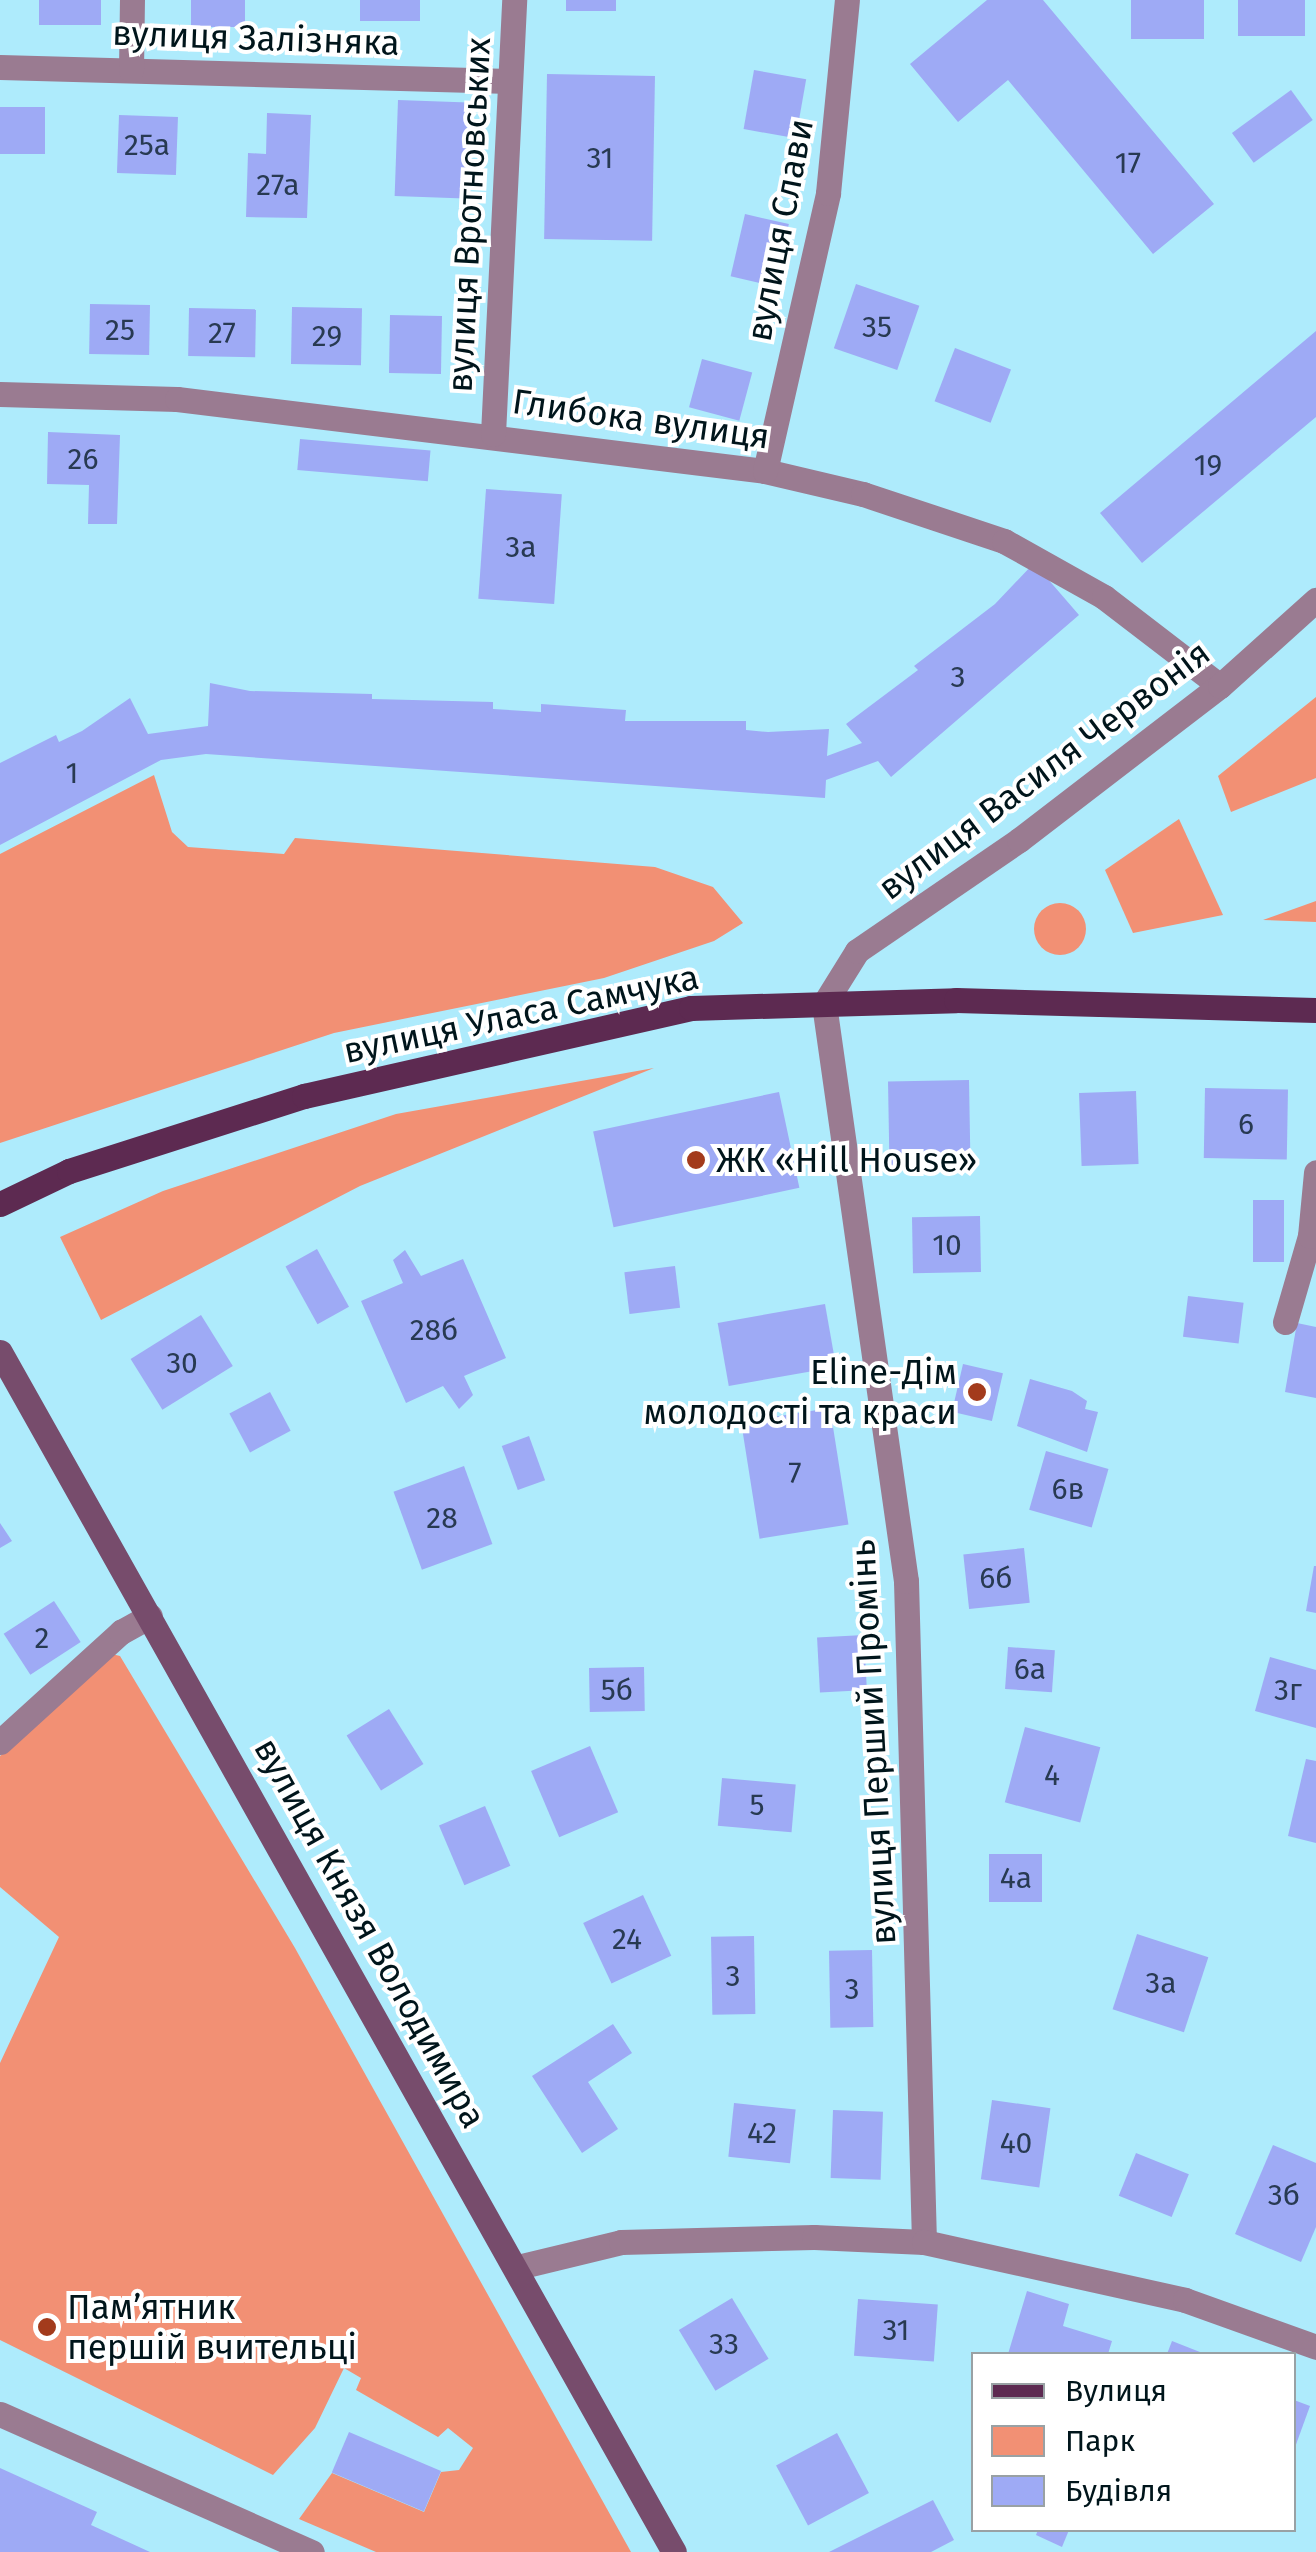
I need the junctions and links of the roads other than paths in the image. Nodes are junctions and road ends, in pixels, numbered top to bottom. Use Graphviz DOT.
graph roads {
  1 [pos="132,0"];
  2 [pos="514,0"];
  3 [pos="847,0"];
  4 [pos="0,66"];
  5 [pos="131,70"];
  6 [pos="510,81"];
  7 [pos="0,394"];
  8 [pos="494,434"];
  9 [pos="765,470"];
  10 [pos="1316,600"];
  11 [pos="1220,686"];
  12 [pos="824,1004"];
  13 [pos="1316,1010"];
  14 [pos="1316,1172"];
  15 [pos="0,1204"];
  16 [pos="1285,1322"];
  17 [pos="0,1352"];
  18 [pos="150,1616"];
  19 [pos="0,1742"];
  20 [pos="924,2242"];
  21 [pos="518,2267"];
  22 [pos="1316,2347"];
  23 [pos="0,2414"];
  24 [pos="312,2552"];
  25 [pos="674,2552"];
  1 -- 5 [label="street"];
  2 -- 6 [label="street, вулиця Вротновських"];
  3 -- 9 [label="street, вулиця Слави"];
  4 -- 5 [label="street, вулиця Залізняка"];
  5 -- 6 [label="street, вулиця Залізняка"];
  6 -- 8 [label="street, вулиця Вротновських"];
  7 -- 8 [label="street, Глибока вулиця"];
  8 -- 9 [label="street, Глибока вулиця"];
  9 -- 11 [label="street, Глибока вулиця"];
  10 -- 11 [label="street, вулиця Василя Червонія"];
  11 -- 12 [label="street, вулиця Василя Червонія"];
  12 -- 13 [label="main road, вулиця Уласа Самчука"];
  12 -- 15 [label="main road, вулиця Уласа Самчука"];
  12 -- 20 [label="street, вулиця Перший Промінь"];
  14 -- 16 [label="street"];
  17 -- 18 [label="street, вулиця Князя Володимира"];
  18 -- 19 [label="street"];
  18 -- 21 [label="street, вулиця Князя Володимира"];
  20 -- 21 [label="street"];
  20 -- 22 [label="street"];
  21 -- 25 [label="street, вулиця Князя Володимира"];
  23 -- 24 [label="street"];
}
